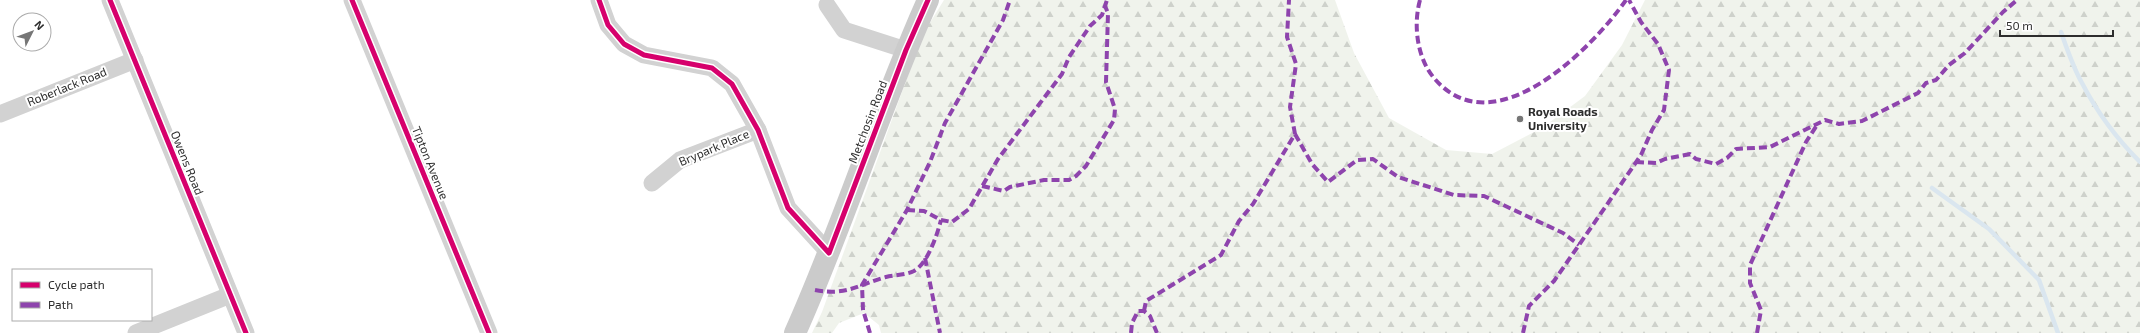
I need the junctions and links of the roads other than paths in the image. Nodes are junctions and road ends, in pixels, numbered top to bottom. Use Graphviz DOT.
graph roads {
  1 [pos="110,0"];
  2 [pos="352,0"];
  3 [pos="599,0"];
  4 [pos="928,0"];
  5 [pos="827,5"];
  6 [pos="906,50"];
  7 [pos="134,60"];
  8 [pos="0,114"];
  9 [pos="758,130"];
  10 [pos="652,183"];
  11 [pos="830,253"];
  12 [pos="230,295"];
  13 [pos="136,333"];
  14 [pos="246,333"];
  15 [pos="489,333"];
  16 [pos="795,333"];
  1 -- 7 [label="street, Owens Road"];
  2 -- 15 [label="street, Tipton Avenue"];
  3 -- 9 [label="street"];
  4 -- 6 [label="main road, Metchosin Road"];
  5 -- 6 [label="street"];
  6 -- 11 [label="main road, Metchosin Road"];
  7 -- 8 [label="street, Roberlack Road"];
  7 -- 12 [label="street, Owens Road"];
  9 -- 10 [label="street, Brypark Place"];
  9 -- 11 [label="street"];
  11 -- 16 [label="main road, Metchosin Road"];
  12 -- 13 [label="street"];
  12 -- 14 [label="street, Owens Road"];
}
